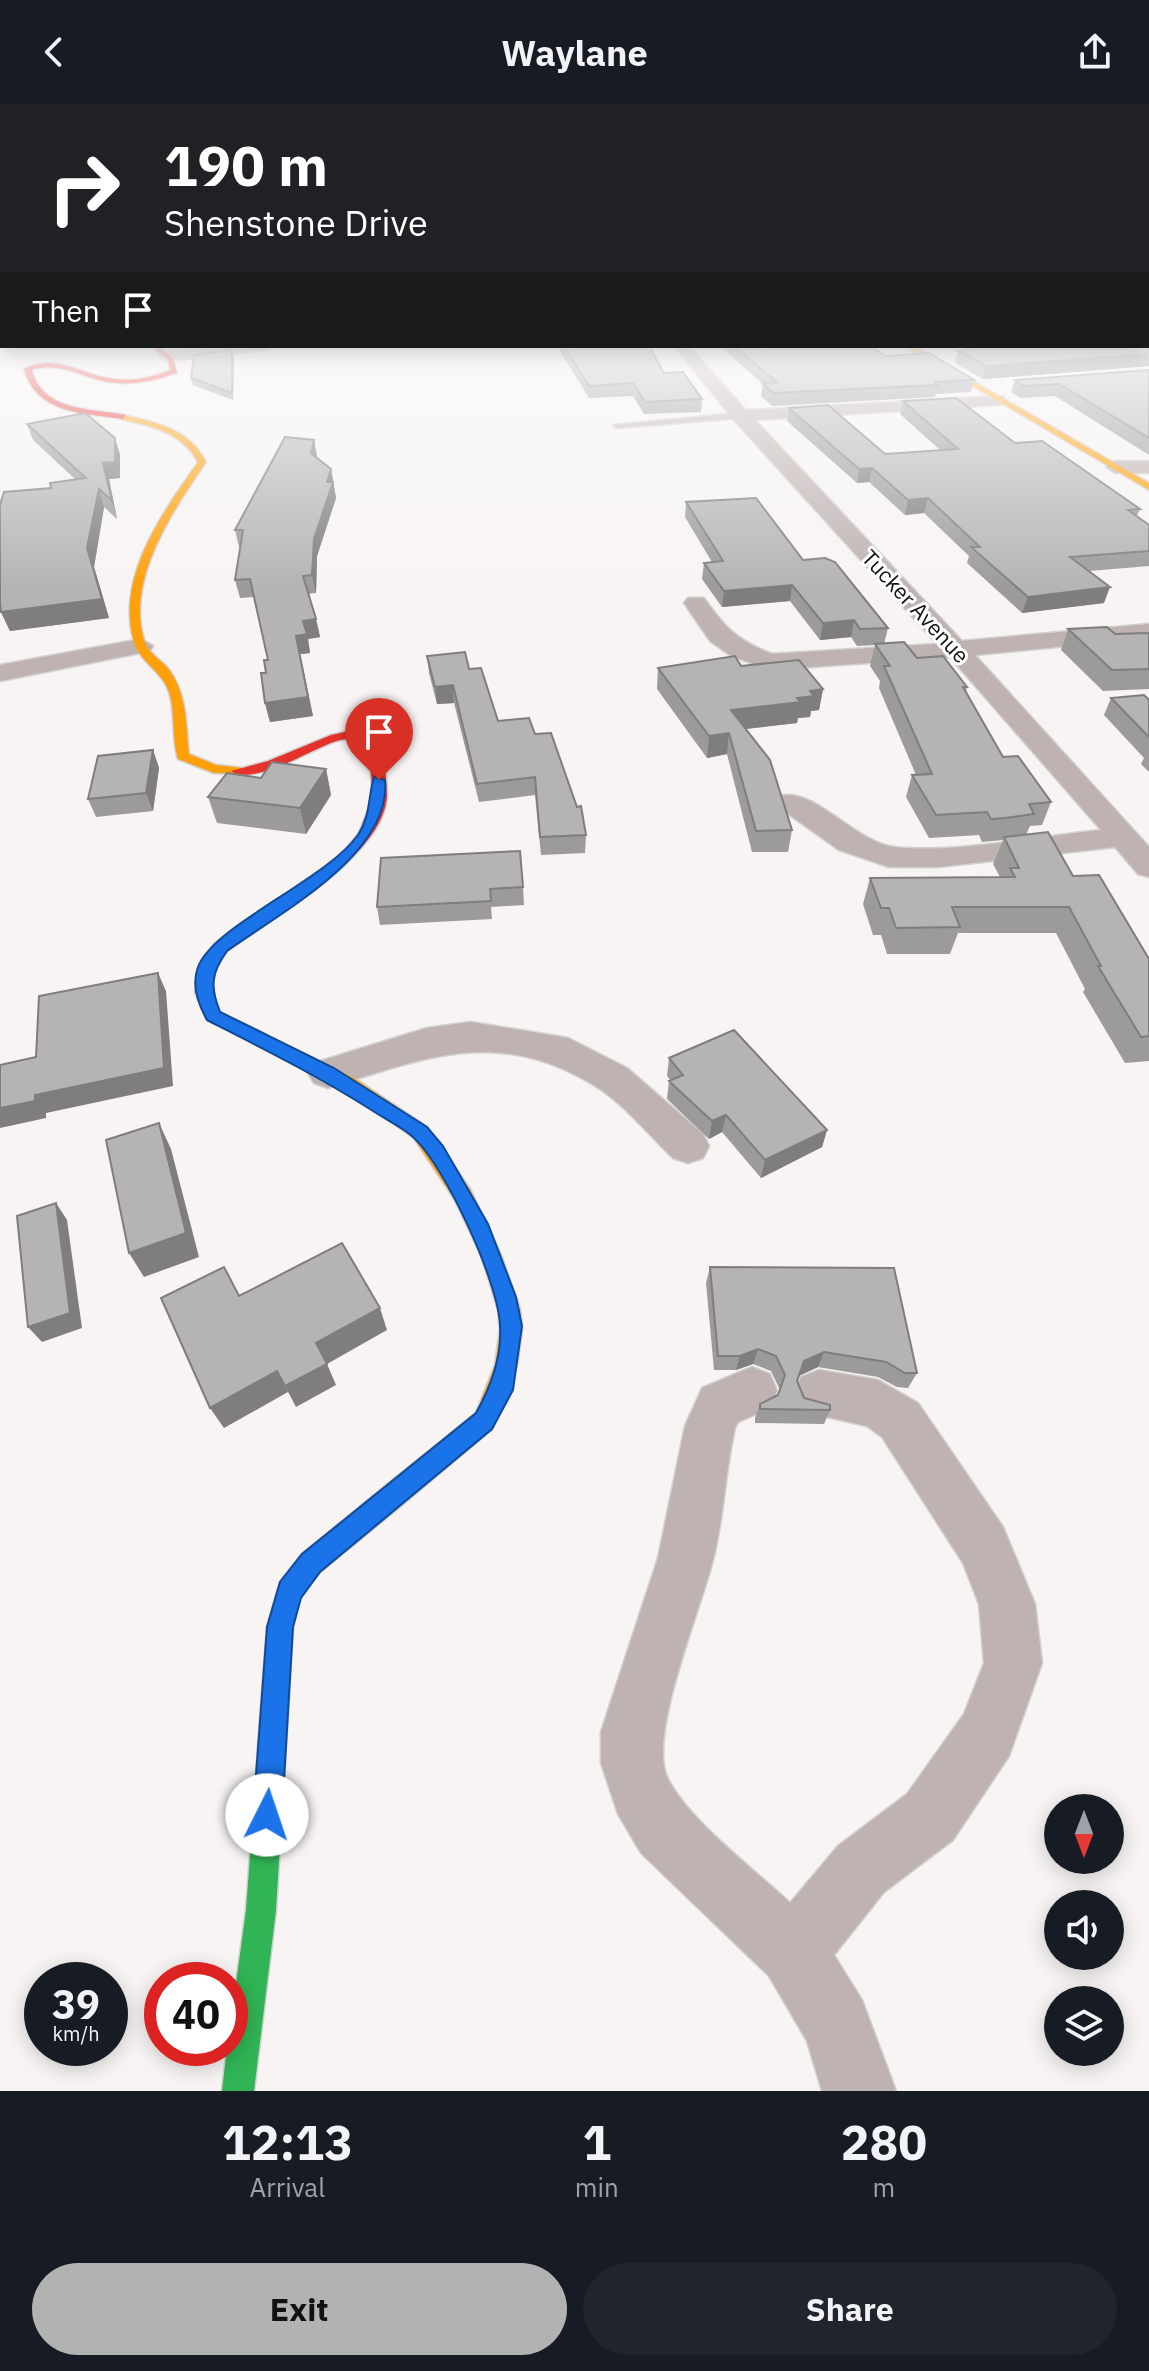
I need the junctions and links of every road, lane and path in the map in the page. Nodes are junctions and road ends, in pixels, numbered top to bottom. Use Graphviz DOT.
graph roads {
  1 [pos="58,404"];
  2 [pos="730,404"];
  3 [pos="874,404"];
  4 [pos="1021,404"];
  5 [pos="740,416"];
  6 [pos="617,425"];
  7 [pos="1115,467"];
  8 [pos="1149,467"];
  9 [pos="1149,487"];
  10 [pos="696,603"];
  11 [pos="1149,631"];
  12 [pos="141,646"];
  13 [pos="955,648"];
  14 [pos="0,673"];
  15 [pos="791,802"];
  16 [pos="1124,837"];
  17 [pos="1149,867"];
  18 [pos="328,1073"];
  19 [pos="688,1146"];
  20 [pos="752,1391"];
  21 [pos="819,1394"];
  22 [pos="793,1952"];
  23 [pos="238,2091"];
  24 [pos="859,2091"];
  1 -- 12 [label="street"];
  2 -- 5 [label="street, Tucker Avenue"];
  3 -- 5 [label="street"];
  4 -- 7 [label="street"];
  5 -- 6 [label="lane"];
  5 -- 13 [label="street, Tucker Avenue"];
  7 -- 8 [label="street"];
  7 -- 9 [label="street"];
  10 -- 13 [label="street"];
  11 -- 13 [label="street"];
  12 -- 14 [label="street"];
  12 -- 18 [label="street"];
  13 -- 16 [label="street, Tucker Avenue"];
  15 -- 16 [label="street"];
  16 -- 17 [label="street, Tucker Avenue"];
  18 -- 19 [label="street"];
  18 -- 23 [label="street"];
  20 -- 22 [label="street"];
  21 -- 22 [label="street"];
  22 -- 24 [label="street"];
}
